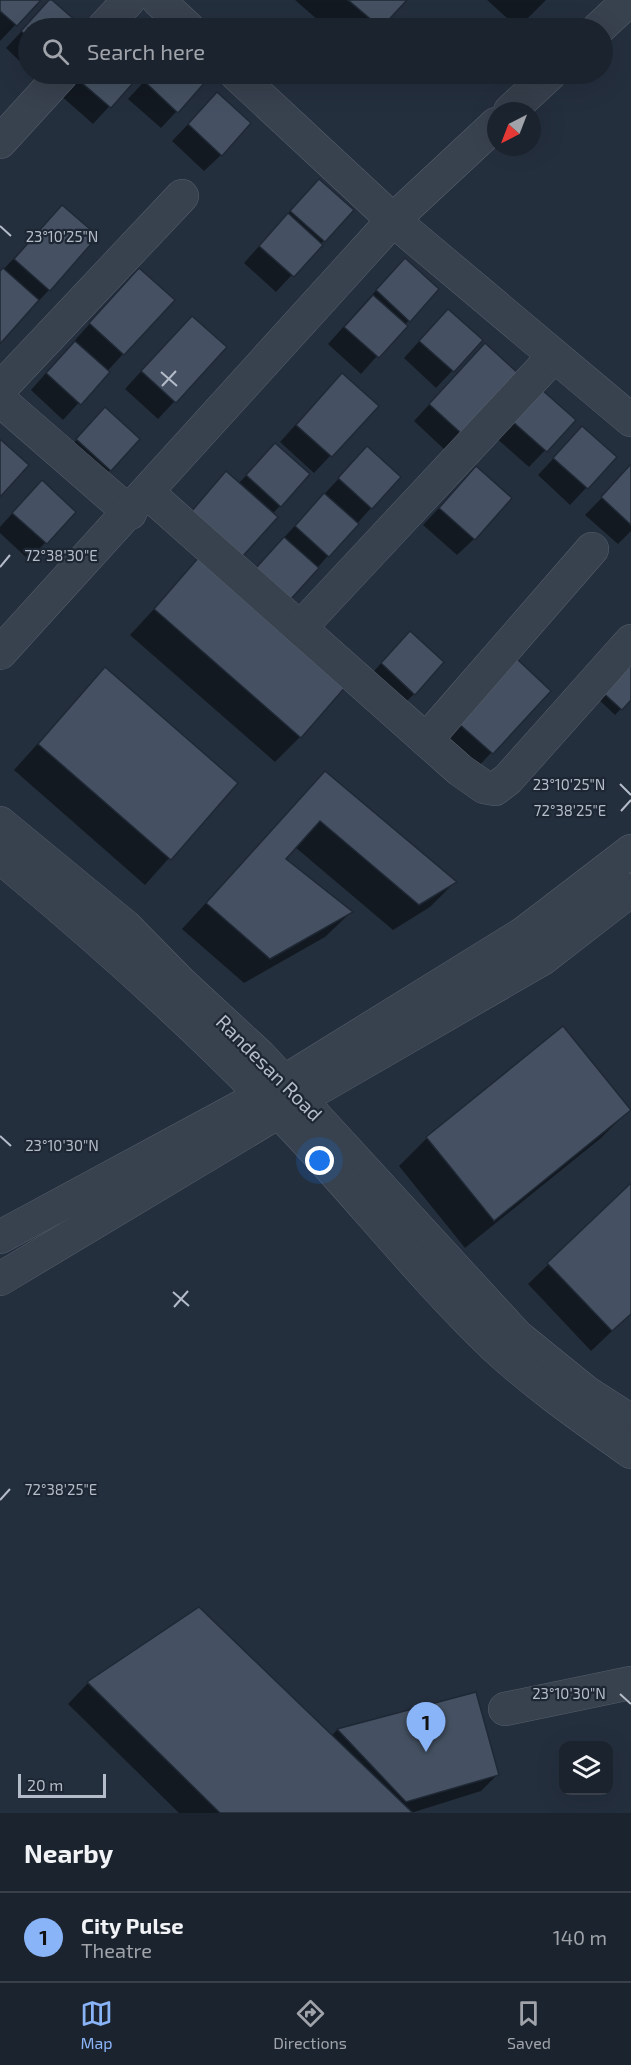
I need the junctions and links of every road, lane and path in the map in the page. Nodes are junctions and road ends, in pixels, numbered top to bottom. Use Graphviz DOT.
graph roads {
  1 [pos="129,0"];
  2 [pos="158,0"];
  3 [pos="629,0"];
  4 [pos="112,18"];
  5 [pos="177,18"];
  6 [pos="610,18"];
  7 [pos="53,84"];
  8 [pos="247,84"];
  9 [pos="539,84"];
  10 [pos="520,102"];
  11 [pos="487,132"];
  12 [pos="0,142"];
  13 [pos="182,196"];
  14 [pos="393,220"];
  15 [pos="554,356"];
  16 [pos="0,389"];
  17 [pos="0,400"];
  18 [pos="631,420"];
  19 [pos="139,503"];
  20 [pos="592,549"];
  21 [pos="300,628"];
  22 [pos="631,641"];
  23 [pos="0,653"];
  24 [pos="426,740"];
  25 [pos="0,823"];
  26 [pos="631,851"];
  27 [pos="0,857"];
  28 [pos="631,890"];
  29 [pos="281,1097"];
  30 [pos="0,1238"];
  31 [pos="0,1280"];
  32 [pos="631,1421"];
  33 [pos="631,1452"];
  34 [pos="631,1683"];
  35 [pos="505,1709"];
  1 -- 4 [label="street"];
  2 -- 5 [label="street"];
  3 -- 6 [label="street"];
  7 -- 12 [label="street"];
  8 -- 14 [label="street"];
  9 -- 10 [label="street"];
  11 -- 14 [label="street"];
  13 -- 16 [label="street"];
  14 -- 15 [label="street"];
  14 -- 19 [label="street"];
  15 -- 18 [label="street"];
  15 -- 21 [label="street"];
  17 -- 19 [label="street"];
  19 -- 21 [label="street"];
  19 -- 23 [label="street"];
  20 -- 24 [label="street"];
  21 -- 24 [label="street"];
  22 -- 24 [label="street"];
  25 -- 29 [label="street, Randesan Road"];
  26 -- 29 [label="street"];
  27 -- 29 [label="street, Randesan Road"];
  28 -- 29 [label="street"];
  29 -- 30 [label="street"];
  29 -- 31 [label="street"];
  29 -- 32 [label="street, Randesan Road"];
  29 -- 33 [label="street, Randesan Road"];
  34 -- 35 [label="street"];
}
